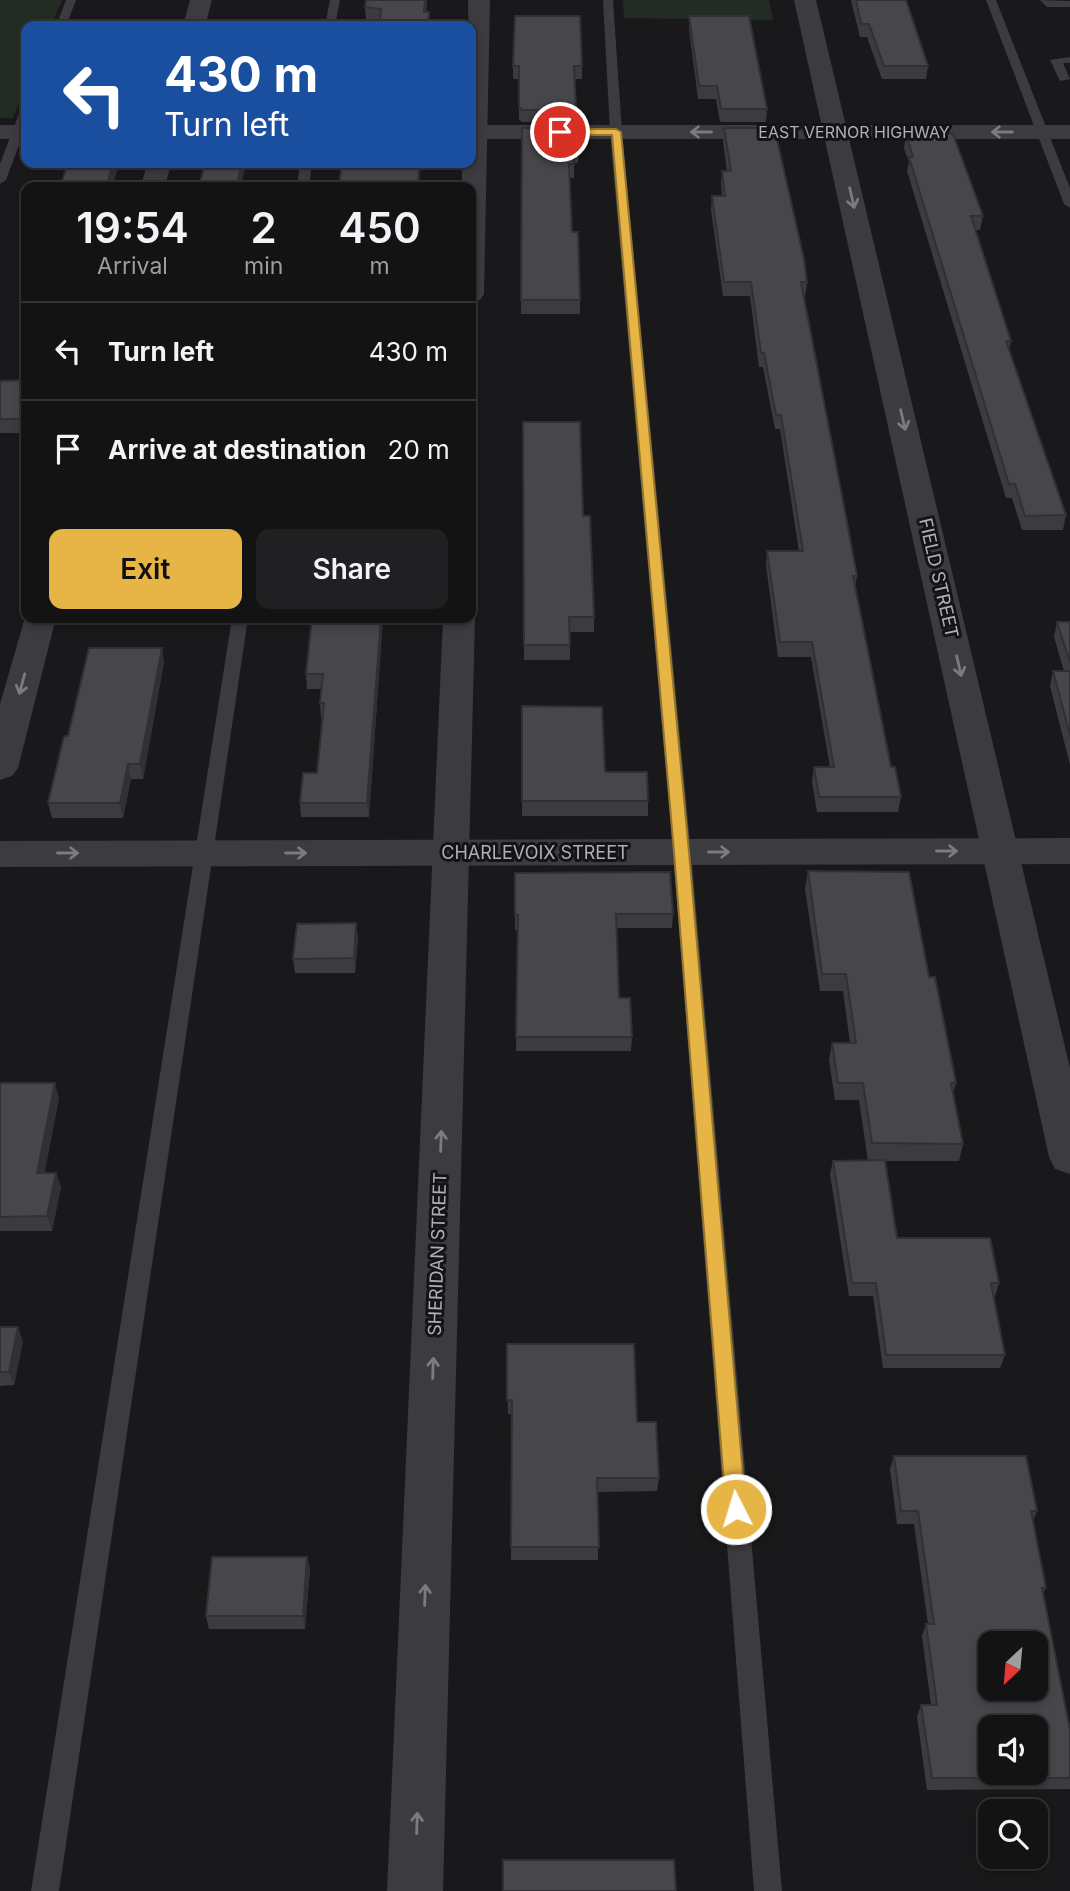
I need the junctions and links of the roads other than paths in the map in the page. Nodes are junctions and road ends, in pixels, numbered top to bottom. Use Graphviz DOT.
graph roads {
  1 [pos="71,0"];
  2 [pos="201,0"];
  3 [pos="335,0"];
  4 [pos="479,0"];
  5 [pos="608,0"];
  6 [pos="805,0"];
  7 [pos="991,0"];
  8 [pos="1045,0"];
  9 [pos="1070,4"];
  10 [pos="63,21"];
  11 [pos="195,21"];
  12 [pos="331,21"];
  13 [pos="1070,60"];
  14 [pos="476,79"];
  15 [pos="1064,79"];
  16 [pos="18,127"];
  17 [pos="476,132"];
  18 [pos="616,132"];
  19 [pos="837,132"];
  20 [pos="1041,132"];
  21 [pos="1070,132"];
  22 [pos="0,180"];
  23 [pos="1070,204"];
  24 [pos="39,623"];
  25 [pos="239,623"];
  26 [pos="459,623"];
  27 [pos="0,768"];
  28 [pos="1001,851"];
  29 [pos="1070,851"];
  30 [pos="452,852"];
  31 [pos="682,852"];
  32 [pos="205,853"];
  33 [pos="0,854"];
  34 [pos="1070,1157"];
  35 [pos="45,1891"];
  36 [pos="415,1891"];
  37 [pos="768,1891"];
  1 -- 10 [label="lane"];
  2 -- 11 [label="street"];
  3 -- 12 [label="lane"];
  4 -- 14 [label="street"];
  5 -- 18 [label="lane"];
  6 -- 19 [label="street, FIELD STREET"];
  7 -- 20 [label="lane"];
  8 -- 9 [label="lane"];
  13 -- 15 [label="lane"];
  16 -- 22 [label="lane"];
  17 -- 18 [label="street, EAST VERNOR HIGHWAY"];
  19 -- 18 [label="street, EAST VERNOR HIGHWAY, one-way"];
  18 -- 31 [label="lane"];
  20 -- 19 [label="street, EAST VERNOR HIGHWAY, one-way"];
  19 -- 28 [label="street, FIELD STREET, one-way"];
  20 -- 21 [label="street, EAST VERNOR HIGHWAY"];
  20 -- 23 [label="lane"];
  24 -- 27 [label="street, one-way"];
  25 -- 32 [label="lane"];
  26 -- 30 [label="street, SHERIDAN STREET"];
  28 -- 29 [label="street, CHARLEVOIX STREET"];
  31 -- 28 [label="street, CHARLEVOIX STREET, one-way"];
  28 -- 34 [label="street, FIELD STREET"];
  30 -- 31 [label="street, CHARLEVOIX STREET"];
  32 -- 30 [label="street, CHARLEVOIX STREET, one-way"];
  36 -- 30 [label="street, SHERIDAN STREET, one-way"];
  31 -- 37 [label="lane"];
  33 -- 32 [label="street, CHARLEVOIX STREET, one-way"];
  32 -- 35 [label="lane"];
}
